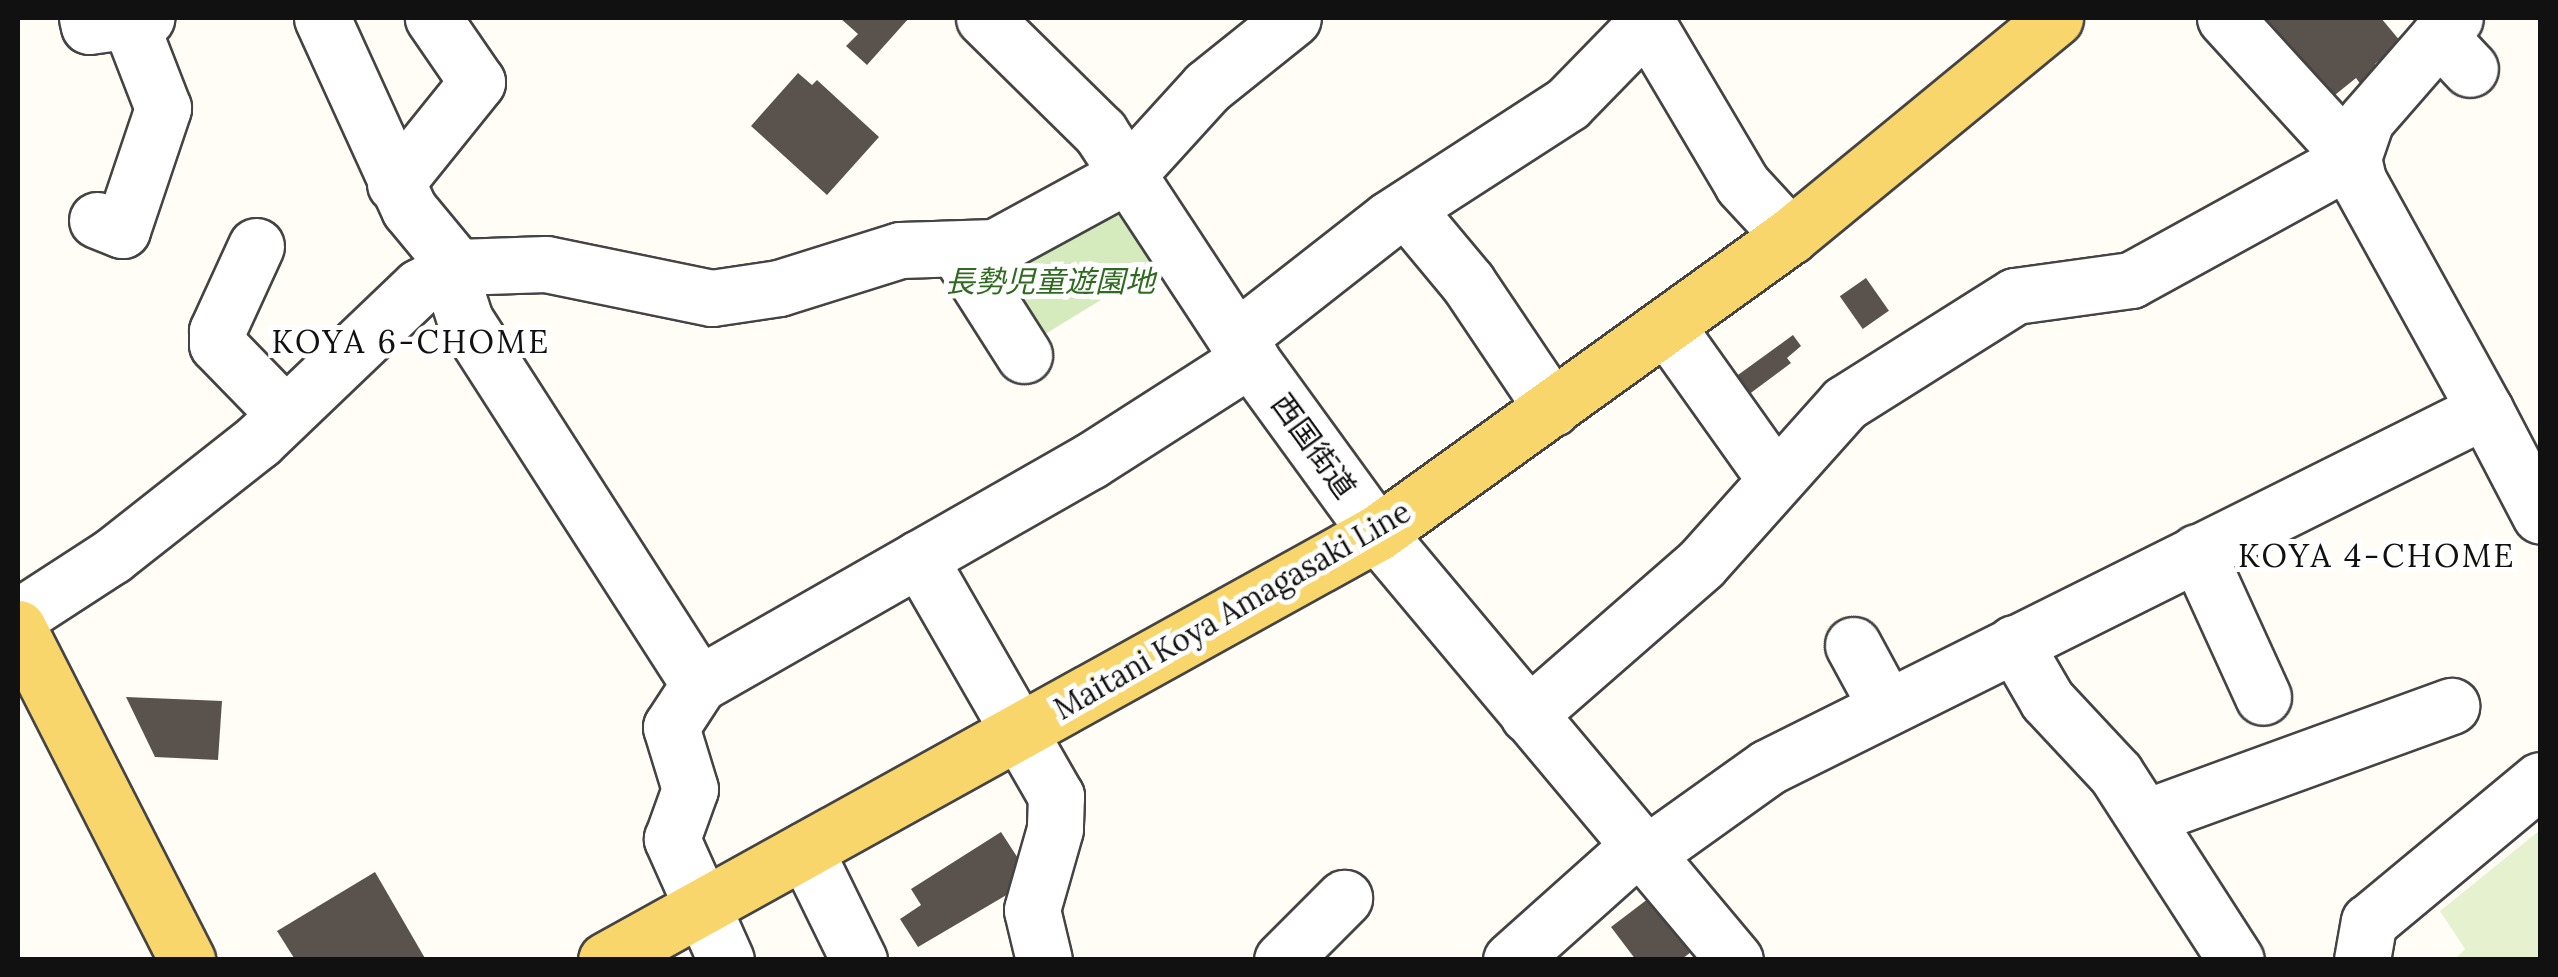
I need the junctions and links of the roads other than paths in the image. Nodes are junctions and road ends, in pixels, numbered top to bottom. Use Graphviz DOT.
graph roads {
  1 [pos="322,18"];
  2 [pos="433,18"];
  3 [pos="984,18"];
  4 [pos="1294,18"];
  5 [pos="2055,18"];
  6 [pos="2225,18"];
  7 [pos="121,19"];
  8 [pos="1646,20"];
  9 [pos="2440,37"];
  10 [pos="2352,158"];
  11 [pos="1127,175"];
  12 [pos="395,184"];
  13 [pos="1408,211"];
  14 [pos="121,230"];
  15 [pos="1790,236"];
  16 [pos="256,246"];
  17 [pos="959,253"];
  18 [pos="456,266"];
  19 [pos="1666,327"];
  20 [pos="1243,349"];
  21 [pos="1024,355"];
  22 [pos="1552,408"];
  23 [pos="2485,410"];
  24 [pos="284,413"];
  25 [pos="1775,479"];
  26 [pos="2540,515"];
  27 [pos="1376,532"];
  28 [pos="2197,552"];
  29 [pos="919,558"];
  30 [pos="18,617"];
  31 [pos="18,628"];
  32 [pos="2014,643"];
  33 [pos="1853,645"];
  34 [pos="699,684"];
  35 [pos="2263,697"];
  36 [pos="1885,704"];
  37 [pos="2450,706"];
  38 [pos="1528,716"];
  39 [pos="1017,734"];
  40 [pos="2540,780"];
  41 [pos="2146,816"];
  42 [pos="805,850"];
  43 [pos="1649,852"];
  44 [pos="1344,898"];
  45 [pos="700,907"];
  46 [pos="187,960"];
  47 [pos="606,960"];
  48 [pos="726,960"];
  49 [pos="859,960"];
  50 [pos="1044,960"];
  51 [pos="1282,960"];
  52 [pos="1511,960"];
  53 [pos="1735,960"];
  54 [pos="2236,960"];
  55 [pos="2362,960"];
  1 -- 12 [label="street"];
  2 -- 12 [label="street"];
  3 -- 11 [label="street, 西国街道"];
  4 -- 11 [label="street"];
  5 -- 15 [label="main road, Maitani Koya Amagasaki Line"];
  6 -- 10 [label="street"];
  7 -- 14 [label="street"];
  8 -- 13 [label="street"];
  8 -- 15 [label="street"];
  9 -- 10 [label="street"];
  10 -- 23 [label="street"];
  10 -- 25 [label="street"];
  11 -- 17 [label="street"];
  11 -- 20 [label="street, 西国街道"];
  12 -- 18 [label="street"];
  13 -- 20 [label="street"];
  13 -- 22 [label="street"];
  15 -- 19 [label="main road, Maitani Koya Amagasaki Line"];
  16 -- 24 [label="street"];
  17 -- 18 [label="street"];
  17 -- 21 [label="street"];
  18 -- 24 [label="street"];
  18 -- 34 [label="street"];
  19 -- 22 [label="main road, Maitani Koya Amagasaki Line"];
  19 -- 25 [label="street"];
  20 -- 27 [label="street, 西国街道"];
  20 -- 29 [label="street"];
  22 -- 27 [label="main road, Maitani Koya Amagasaki Line"];
  23 -- 26 [label="street"];
  23 -- 28 [label="street"];
  24 -- 30 [label="street"];
  25 -- 38 [label="street"];
  27 -- 38 [label="street, 西国街道"];
  27 -- 39 [label="main road, Maitani Koya Amagasaki Line"];
  28 -- 32 [label="street"];
  28 -- 35 [label="street"];
  29 -- 34 [label="street"];
  29 -- 39 [label="street"];
  31 -- 46 [label="main road"];
  32 -- 36 [label="street"];
  32 -- 41 [label="street"];
  33 -- 36 [label="street"];
  34 -- 45 [label="street"];
  36 -- 43 [label="street"];
  37 -- 41 [label="street"];
  38 -- 43 [label="street, 西国街道"];
  39 -- 42 [label="main road, Maitani Koya Amagasaki Line"];
  39 -- 50 [label="street"];
  40 -- 55 [label="street"];
  41 -- 54 [label="street"];
  42 -- 45 [label="main road, Maitani Koya Amagasaki Line"];
  42 -- 49 [label="street"];
  43 -- 52 [label="street"];
  43 -- 53 [label="street, 西国街道"];
  44 -- 51 [label="street"];
  45 -- 47 [label="main road, Maitani Koya Amagasaki Line"];
  45 -- 48 [label="street"];
}
